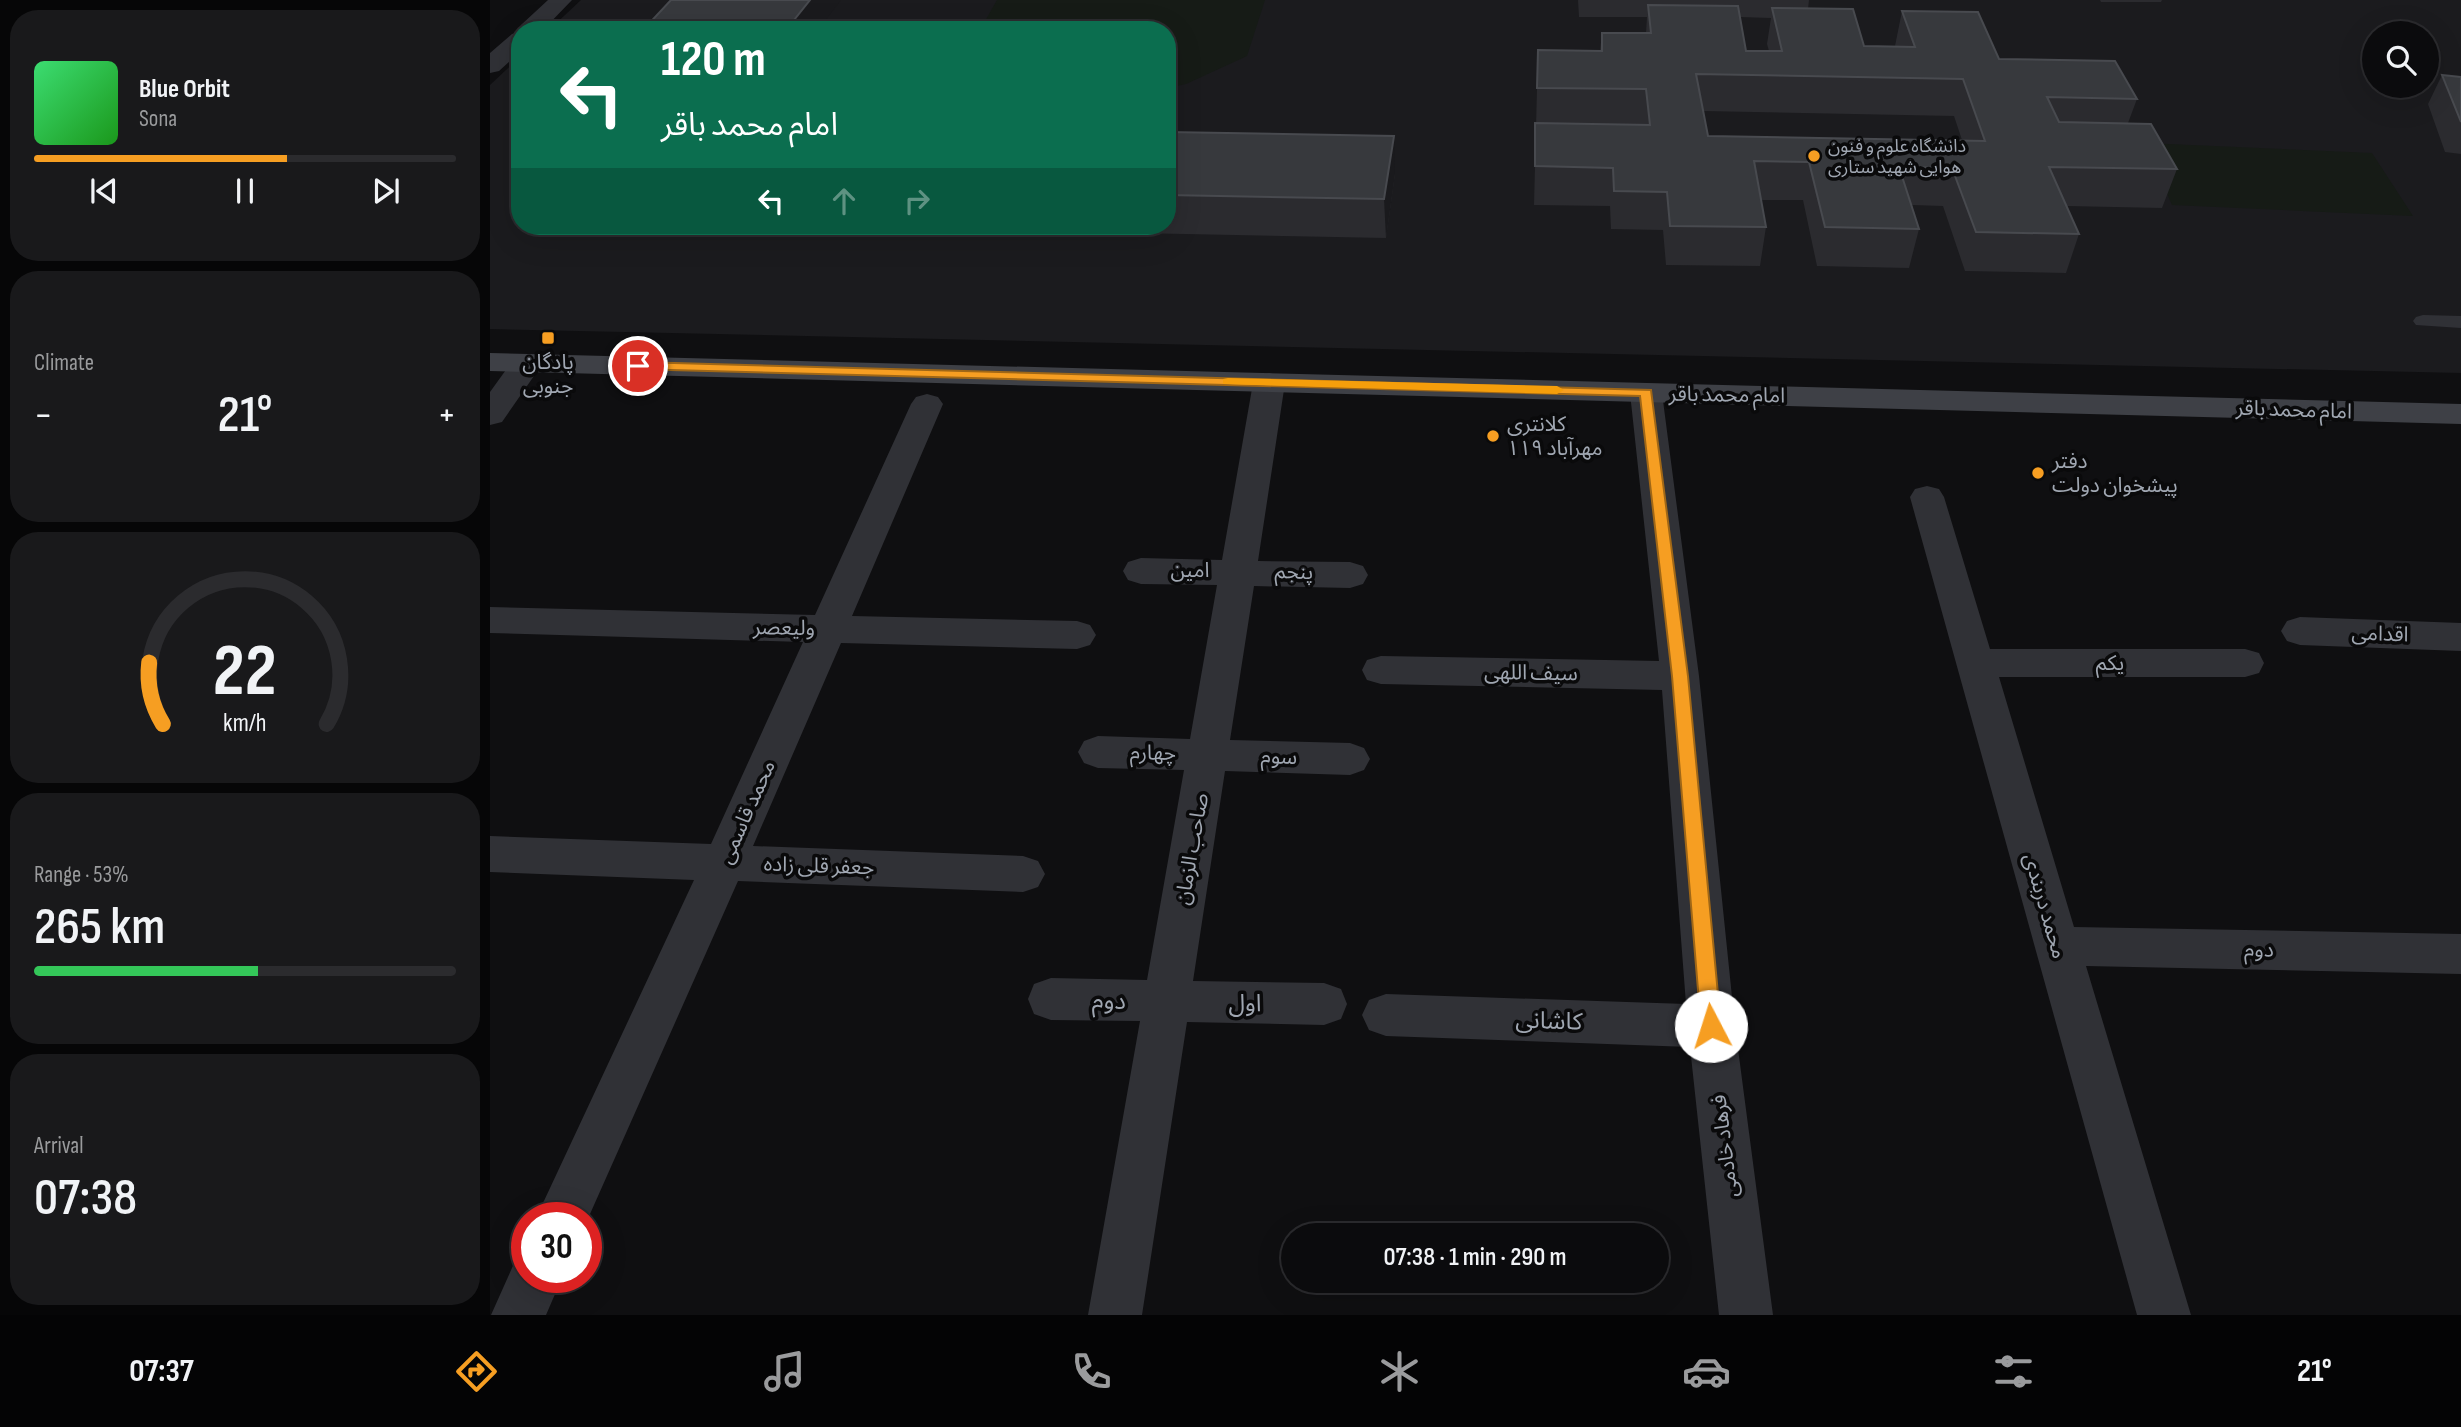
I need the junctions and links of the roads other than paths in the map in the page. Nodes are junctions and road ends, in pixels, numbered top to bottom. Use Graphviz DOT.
graph roads {
  1 [pos="561,0"];
  2 [pos="539,21"];
  3 [pos="511,46"];
  4 [pos="490,66"];
  5 [pos="2423,321"];
  6 [pos="2461,322"];
  7 [pos="490,362"];
  8 [pos="527,363"];
  9 [pos="1269,383"];
  10 [pos="1646,393"];
  11 [pos="927,404"];
  12 [pos="2461,414"];
  13 [pos="490,415"];
  14 [pos="1927,497"];
  15 [pos="1238,570"];
  16 [pos="1141,571"];
  17 [pos="1350,575"];
  18 [pos="490,621"];
  19 [pos="828,629"];
  20 [pos="2300,631"];
  21 [pos="1077,635"];
  22 [pos="2461,637"];
  23 [pos="1975,663"];
  24 [pos="2245,663"];
  25 [pos="1381,670"];
  26 [pos="1680,676"];
  27 [pos="1098,752"];
  28 [pos="1208,754"];
  29 [pos="1350,759"];
  30 [pos="490,854"];
  31 [pos="724,863"];
  32 [pos="1023,874"];
  33 [pos="2057,946"];
  34 [pos="2461,954"];
  35 [pos="1051,999"];
  36 [pos="1167,1002"];
  37 [pos="1324,1004"];
  38 [pos="1386,1015"];
  39 [pos="1711,1026"];
  40 [pos="569,1202"];
  41 [pos="528,1293"];
  42 [pos="490,1314"];
  43 [pos="508,1315"];
  44 [pos="518,1315"];
  45 [pos="1115,1315"];
  46 [pos="1746,1315"];
  47 [pos="2164,1315"];
  1 -- 2 [label="street"];
  3 -- 4 [label="street"];
  5 -- 6 [label="lane"];
  7 -- 8 [label="main road, امام محمد باقر"];
  8 -- 9 [label="main road, امام محمد باقر"];
  8 -- 13 [label="street"];
  9 -- 10 [label="main road, امام محمد باقر"];
  9 -- 15 [label="street, صاحب الزمان"];
  10 -- 12 [label="main road, امام محمد باقر"];
  10 -- 26 [label="street, فرهاد خادمی"];
  11 -- 19 [label="street, محمد قاسمی"];
  14 -- 23 [label="street, محمد دربندی"];
  15 -- 16 [label="street, امین"];
  15 -- 17 [label="street, پنجم"];
  15 -- 28 [label="street, صاحب الزمان"];
  18 -- 19 [label="street, ولیعصر"];
  19 -- 21 [label="street, ولیعصر"];
  19 -- 31 [label="street, محمد قاسمی"];
  20 -- 22 [label="street, اقدامی"];
  23 -- 24 [label="street, یکم"];
  23 -- 33 [label="street, محمد دربندی"];
  25 -- 26 [label="street, سیف اللهی"];
  26 -- 39 [label="street, فرهاد خادمی"];
  27 -- 28 [label="street, چهارم"];
  28 -- 29 [label="street, سوم"];
  28 -- 36 [label="street, صاحب الزمان"];
  30 -- 31 [label="street, جعفر قلی زاده"];
  31 -- 32 [label="street, جعفر قلی زاده"];
  31 -- 40 [label="street, محمد قاسمی"];
  33 -- 34 [label="street, دوم"];
  33 -- 47 [label="street, محمد دربندی"];
  35 -- 36 [label="street, دوم"];
  36 -- 37 [label="street, اول"];
  36 -- 45 [label="street, صاحب الزمان"];
  38 -- 39 [label="street, کاشانی"];
  39 -- 46 [label="street, فرهاد خادمی"];
  41 -- 44 [label="street"];
  42 -- 43 [label="street"];
}
